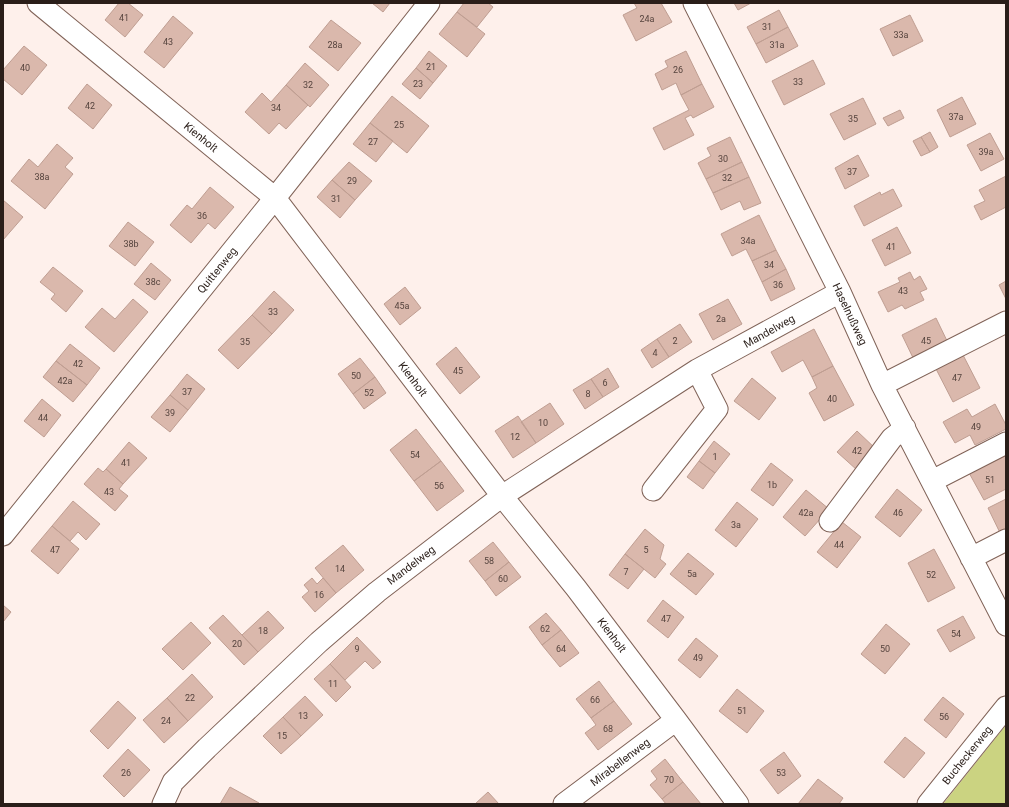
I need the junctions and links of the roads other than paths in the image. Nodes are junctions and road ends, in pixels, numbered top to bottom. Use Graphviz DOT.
graph roads {
  1 [pos="38,3"];
  2 [pos="429,3"];
  3 [pos="694,3"];
  4 [pos="275,198"];
  5 [pos="840,292"];
  6 [pos="1006,322"];
  7 [pos="697,370"];
  8 [pos="882,384"];
  9 [pos="905,428"];
  10 [pos="1006,443"];
  11 [pos="932,481"];
  12 [pos="653,490"];
  13 [pos="502,496"];
  14 [pos="830,521"];
  15 [pos="3,535"];
  16 [pos="1006,540"];
  17 [pos="972,558"];
  18 [pos="1006,625"];
  19 [pos="1006,707"];
  20 [pos="676,720"];
  21 [pos="163,804"];
  22 [pos="564,804"];
  23 [pos="738,804"];
  24 [pos="928,804"];
  1 -- 4 [label="street, Kienholt"];
  2 -- 4 [label="street, Quittenweg"];
  3 -- 5 [label="street, Haselnußweg"];
  4 -- 13 [label="street, Kienholt"];
  4 -- 15 [label="street, Quittenweg"];
  5 -- 7 [label="street, Mandelweg"];
  5 -- 8 [label="street, Haselnußweg"];
  6 -- 8 [label="street"];
  7 -- 12 [label="street"];
  7 -- 13 [label="street, Mandelweg"];
  8 -- 9 [label="street, Haselnußweg"];
  9 -- 11 [label="street, Haselnußweg"];
  9 -- 14 [label="street"];
  10 -- 11 [label="street"];
  11 -- 17 [label="street, Haselnußweg"];
  13 -- 20 [label="street, Kienholt"];
  13 -- 21 [label="street, Mandelweg"];
  16 -- 17 [label="street"];
  17 -- 18 [label="street, Haselnußweg"];
  19 -- 24 [label="street, Bucheckerweg"];
  20 -- 22 [label="street, Mirabellenweg"];
  20 -- 23 [label="street, Kienholt"];
}
